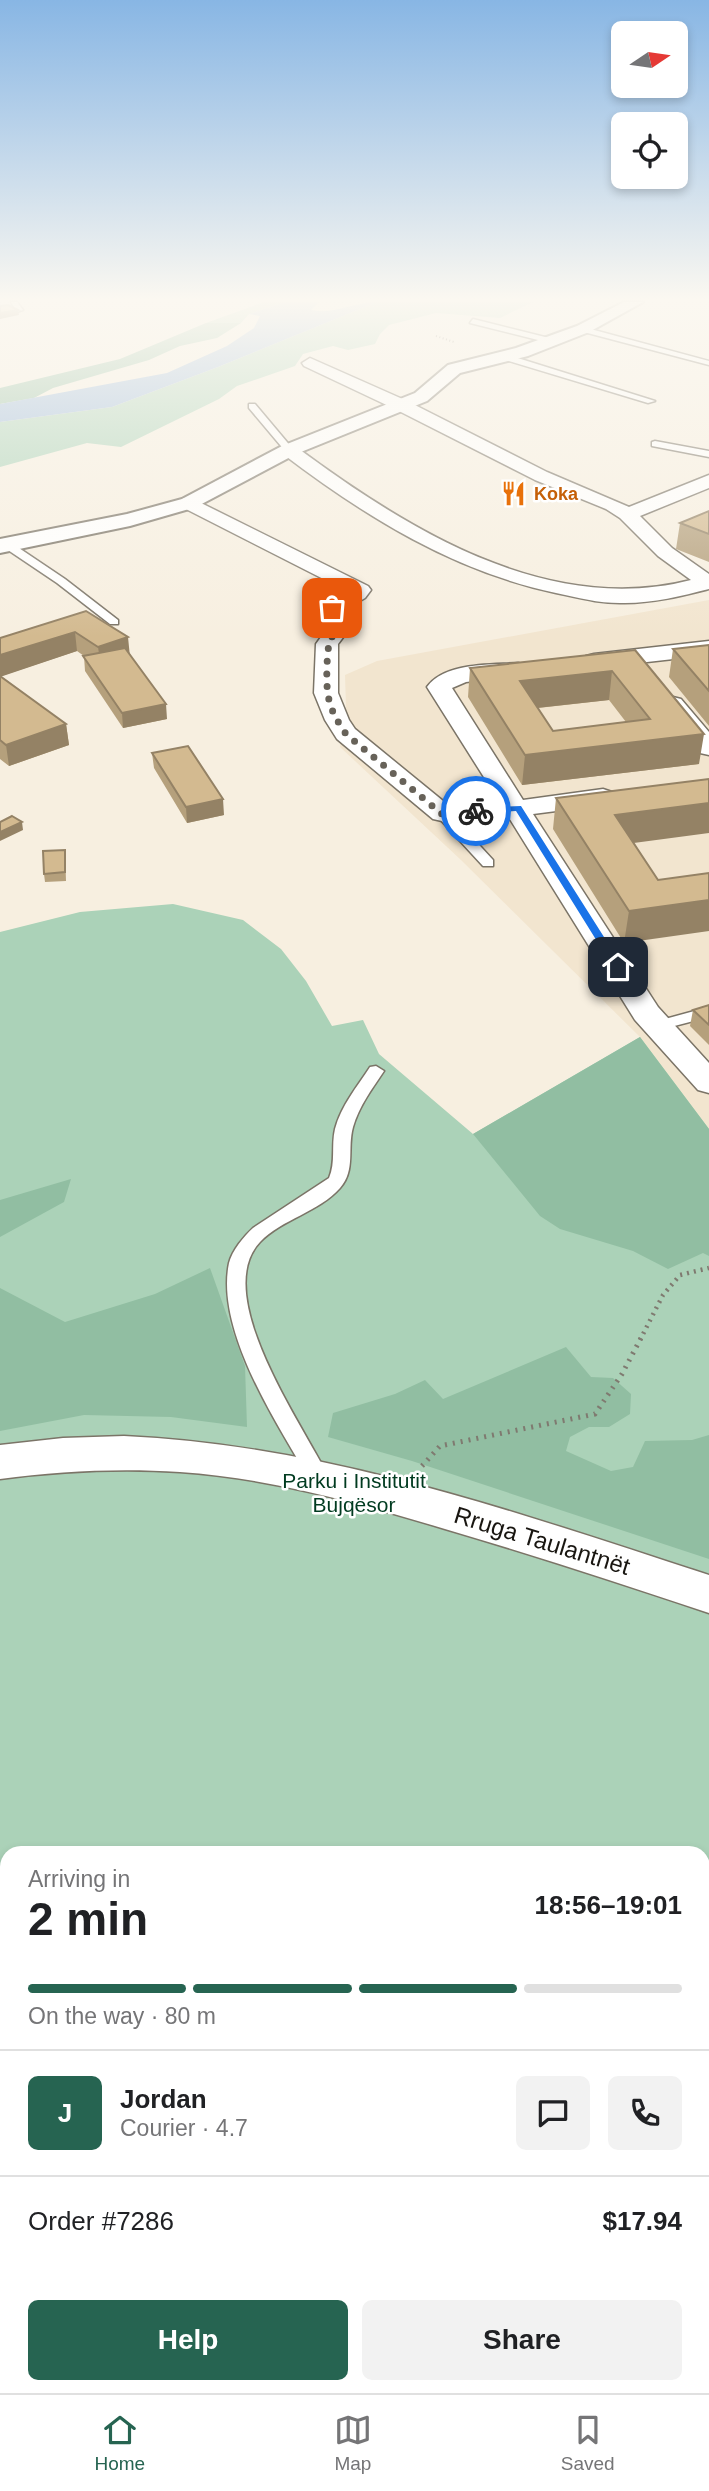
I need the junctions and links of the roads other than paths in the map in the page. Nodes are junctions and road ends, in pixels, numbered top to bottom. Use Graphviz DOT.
graph roads {
  1 [pos="258,414"];
  2 [pos="379,414"];
  3 [pos="418,414"];
  4 [pos="655,444"];
  5 [pos="289,450"];
  6 [pos="709,454"];
  7 [pos="709,481"];
  8 [pos="189,503"];
  9 [pos="627,514"];
  10 [pos="3,545"];
  11 [pos="114,622"];
  12 [pos="709,648"];
  13 [pos="575,663"];
  14 [pos="549,666"];
  15 [pos="662,689"];
  16 [pos="709,748"];
  17 [pos="627,794"];
  18 [pos="518,808"];
  19 [pos="442,814"];
  20 [pos="488,863"];
  21 [pos="709,1012"];
  22 [pos="659,1025"];
  23 [pos="376,1071"];
  24 [pos="709,1083"];
  25 [pos="0,1462"];
  26 [pos="318,1476"];
  27 [pos="709,1594"];
  1 -- 5 [label="lane"];
  2 -- 5 [label="street"];
  3 -- 9 [label="street"];
  4 -- 6 [label="lane"];
  5 -- 8 [label="street"];
  5 -- 9 [label="street"];
  7 -- 9 [label="street"];
  8 -- 10 [label="street"];
  8 -- 19 [label="street"];
  10 -- 11 [label="lane"];
  12 -- 13 [label="street"];
  14 -- 18 [label="street"];
  15 -- 16 [label="street"];
  17 -- 18 [label="street"];
  18 -- 19 [label="street"];
  18 -- 22 [label="street"];
  19 -- 20 [label="lane"];
  21 -- 22 [label="lane"];
  22 -- 24 [label="street"];
  23 -- 26 [label="lane"];
  25 -- 26 [label="street, Rruga Taulantnët"];
  26 -- 27 [label="street, Rruga Taulantnët"];
}
